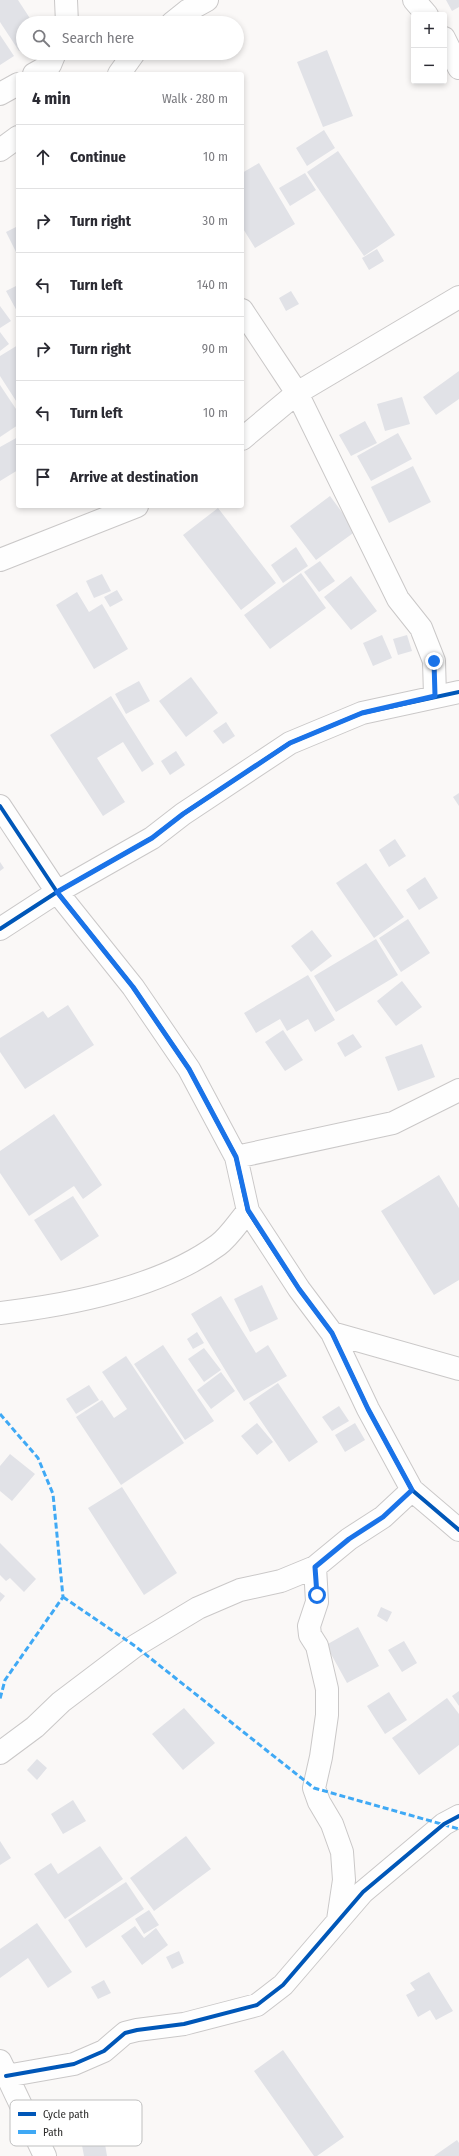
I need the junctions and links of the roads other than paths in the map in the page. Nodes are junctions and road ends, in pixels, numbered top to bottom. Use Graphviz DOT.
graph roads {
  1 [pos="66,0"];
  2 [pos="207,0"];
  3 [pos="414,0"];
  4 [pos="424,12"];
  5 [pos="67,16"];
  6 [pos="181,16"];
  7 [pos="447,44"];
  8 [pos="52,60"];
  9 [pos="129,60"];
  10 [pos="459,68"];
  11 [pos="38,72"];
  12 [pos="120,72"];
  13 [pos="16,85"];
  14 [pos="0,94"];
  15 [pos="16,138"];
  16 [pos="0,150"];
  17 [pos="459,297"];
  18 [pos="244,313"];
  19 [pos="297,393"];
  20 [pos="244,437"];
  21 [pos="132,508"];
  22 [pos="0,560"];
  23 [pos="459,692"];
  24 [pos="435,696"];
  25 [pos="0,806"];
  26 [pos="57,892"];
  27 [pos="0,928"];
  28 [pos="459,1090"];
  29 [pos="236,1157"];
  30 [pos="248,1210"];
  31 [pos="0,1313"];
  32 [pos="332,1333"];
  33 [pos="459,1369"];
  34 [pos="412,1490"];
  35 [pos="459,1530"];
  36 [pos="315,1567"];
  37 [pos="0,1753"];
  38 [pos="454,1826"];
  39 [pos="338,1920"];
  40 [pos="3,2069"];
  41 [pos="18,2100"];
  42 [pos="40,2146"];
  43 [pos="45,2156"];
  1 -- 5 [label="street"];
  2 -- 6 [label="street"];
  3 -- 4 [label="street"];
  7 -- 10 [label="street"];
  8 -- 11 [label="street"];
  9 -- 12 [label="street"];
  13 -- 14 [label="street"];
  15 -- 16 [label="street"];
  17 -- 19 [label="street"];
  18 -- 19 [label="street"];
  19 -- 20 [label="street"];
  19 -- 24 [label="street"];
  21 -- 22 [label="street"];
  23 -- 24 [label="street"];
  24 -- 26 [label="street"];
  25 -- 26 [label="street"];
  26 -- 27 [label="street"];
  26 -- 29 [label="street"];
  28 -- 29 [label="street"];
  29 -- 30 [label="street"];
  30 -- 31 [label="street"];
  30 -- 32 [label="street"];
  32 -- 33 [label="street"];
  32 -- 34 [label="street"];
  34 -- 35 [label="street"];
  34 -- 36 [label="street"];
  36 -- 37 [label="street"];
  36 -- 39 [label="street"];
  38 -- 39 [label="street"];
  39 -- 40 [label="street"];
  40 -- 41 [label="street"];
  42 -- 43 [label="street"];
}
